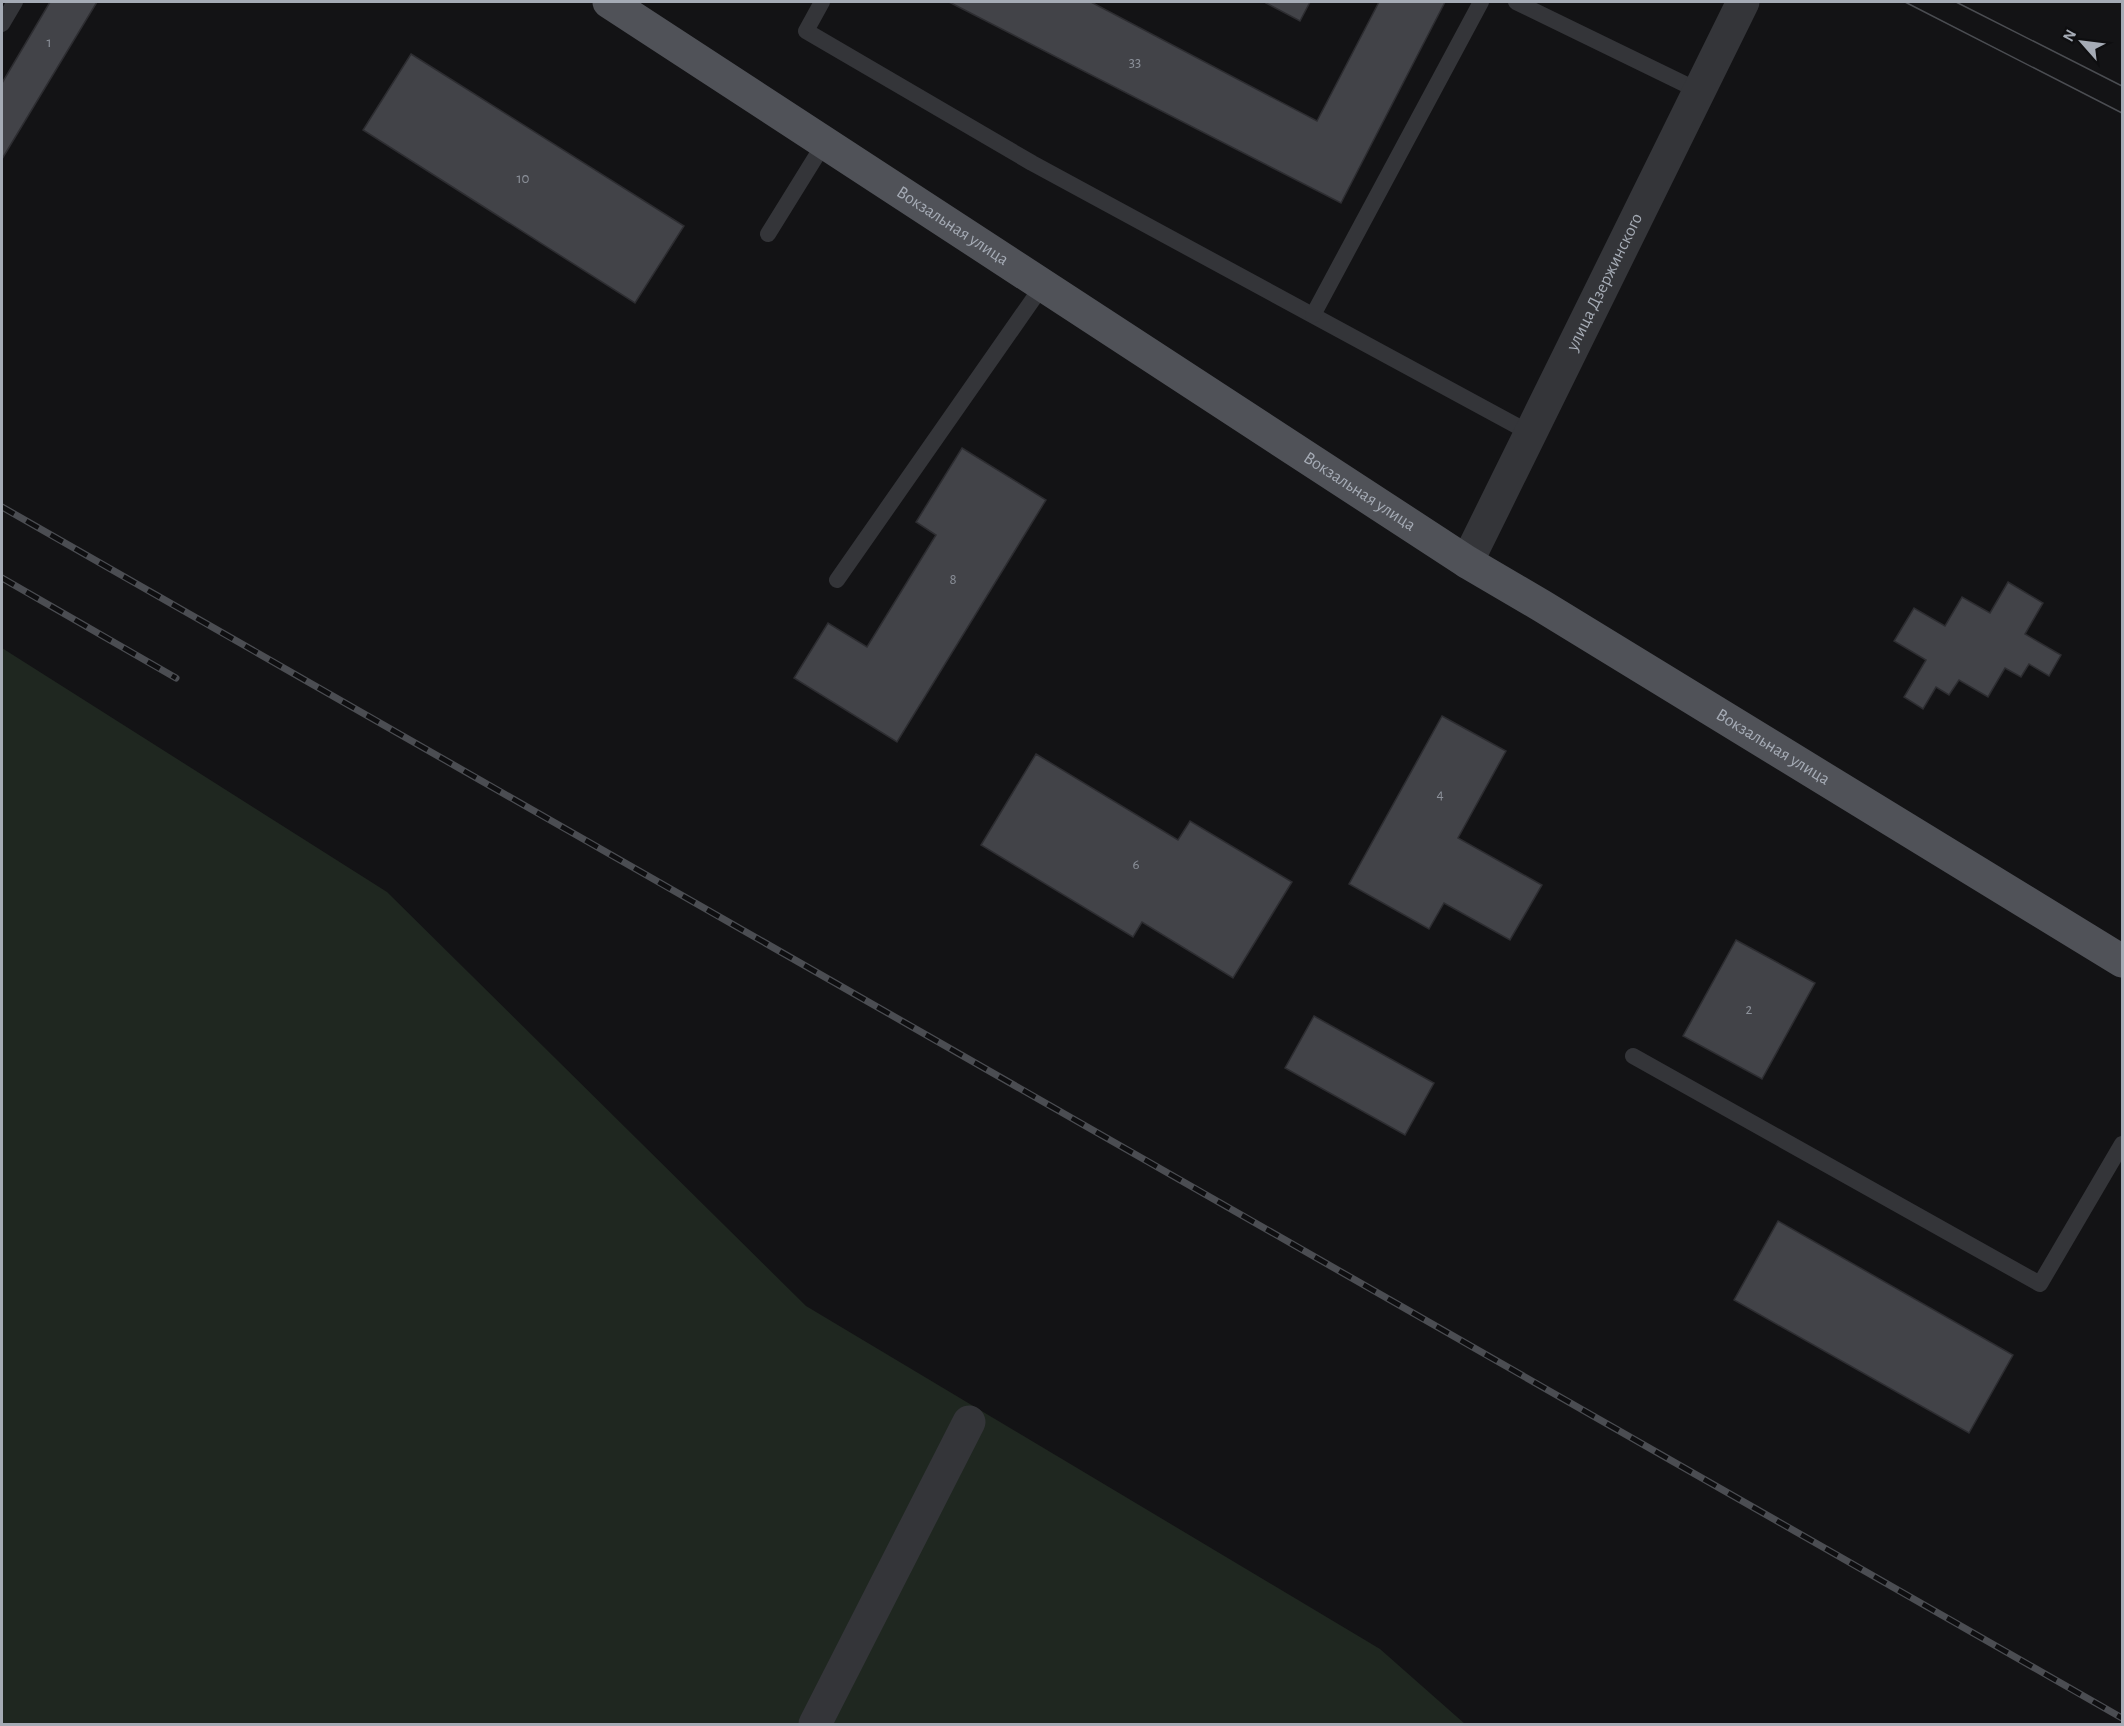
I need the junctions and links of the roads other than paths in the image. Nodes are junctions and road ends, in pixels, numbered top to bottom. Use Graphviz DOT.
graph roads {
  1 [pos="15,2"];
  2 [pos="609,2"];
  3 [pos="822,2"];
  4 [pos="1481,2"];
  5 [pos="1516,2"];
  6 [pos="1743,2"];
  7 [pos="2,24"];
  8 [pos="1699,91"];
  9 [pos="825,142"];
  10 [pos="768,234"];
  11 [pos="1043,285"];
  12 [pos="1313,315"];
  13 [pos="1530,434"];
  14 [pos="1467,562"];
  15 [pos="837,580"];
  16 [pos="2122,961"];
  17 [pos="1633,1056"];
  18 [pos="2122,1144"];
  19 [pos="969,1422"];
  20 [pos="815,1725"];
  1 -- 7 [label="lane"];
  2 -- 9 [label="main road, Вокзальная улица"];
  3 -- 12 [label="lane"];
  4 -- 12 [label="lane"];
  5 -- 8 [label="lane"];
  6 -- 8 [label="street, улица Дзержинского"];
  8 -- 13 [label="street, улица Дзержинского"];
  9 -- 10 [label="lane"];
  9 -- 11 [label="main road, Вокзальная улица"];
  11 -- 14 [label="main road, Вокзальная улица"];
  11 -- 15 [label="lane"];
  12 -- 13 [label="lane"];
  13 -- 14 [label="street, улица Дзержинского"];
  14 -- 16 [label="main road, Вокзальная улица"];
  17 -- 18 [label="lane"];
  19 -- 20 [label="street"];
}
